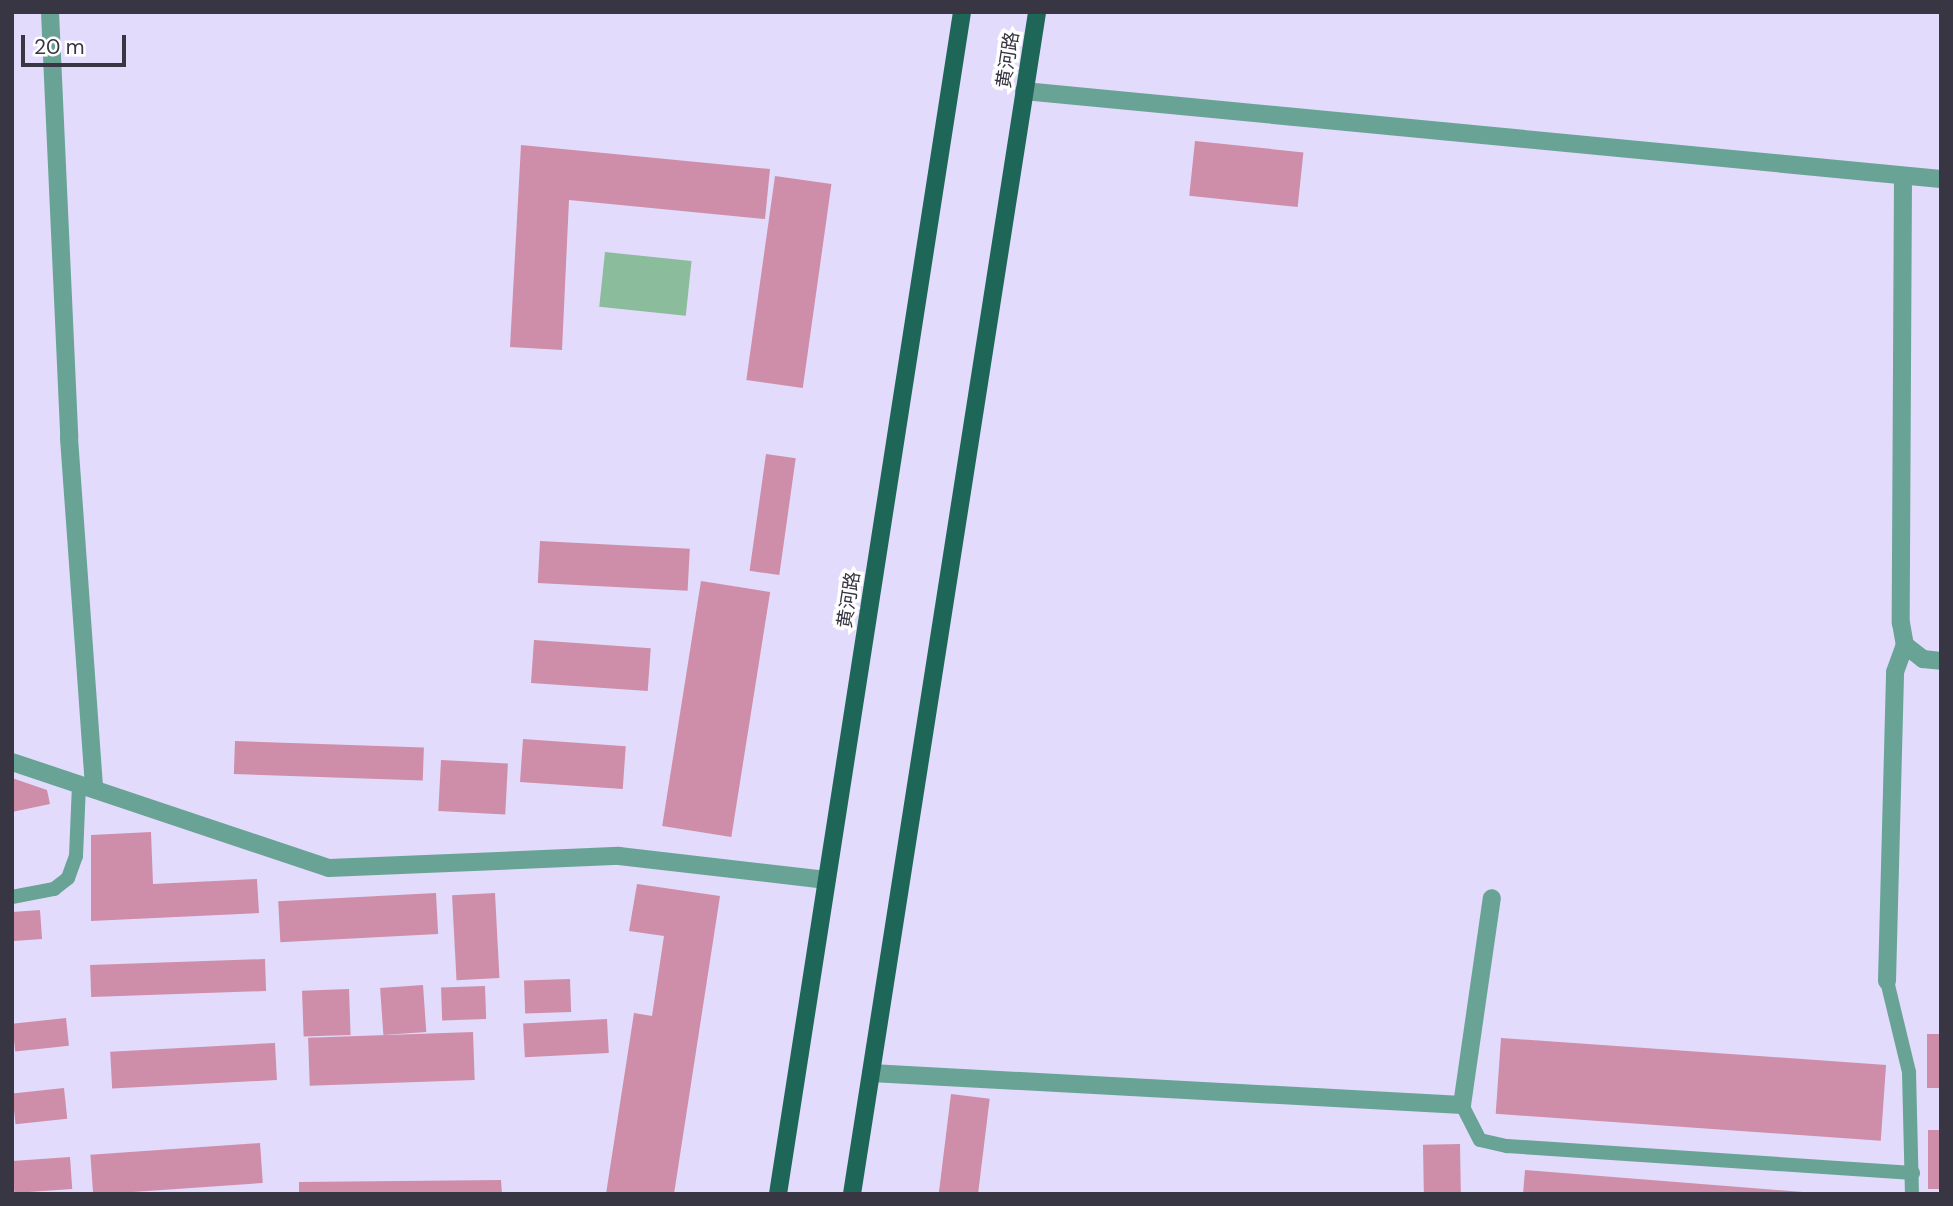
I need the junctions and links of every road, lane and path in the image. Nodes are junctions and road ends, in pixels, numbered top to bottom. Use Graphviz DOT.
graph roads {
  1 [pos="50,12"];
  2 [pos="962,12"];
  3 [pos="1037,12"];
  4 [pos="1024,91"];
  5 [pos="1903,176"];
  6 [pos="1941,179"];
  7 [pos="1905,645"];
  8 [pos="1941,661"];
  9 [pos="12,762"];
  10 [pos="87,786"];
  11 [pos="827,880"];
  12 [pos="12,897"];
  13 [pos="1492,898"];
  14 [pos="1887,981"];
  15 [pos="871,1073"];
  16 [pos="1462,1105"];
  17 [pos="1913,1173"];
  18 [pos="778,1194"];
  19 [pos="852,1194"];
  20 [pos="1912,1194"];
  1 -- 10 [label="street"];
  2 -- 11 [label="main road, 黄河路"];
  3 -- 4 [label="main road, 黄河路"];
  4 -- 5 [label="street"];
  4 -- 15 [label="main road, 黄河路"];
  5 -- 6 [label="street"];
  5 -- 7 [label="street"];
  7 -- 8 [label="street"];
  7 -- 14 [label="street"];
  9 -- 10 [label="street"];
  10 -- 11 [label="street"];
  10 -- 12 [label="lane"];
  11 -- 18 [label="main road, 黄河路"];
  13 -- 16 [label="street"];
  14 -- 17 [label="lane"];
  15 -- 16 [label="street"];
  15 -- 19 [label="main road, 黄河路"];
  16 -- 17 [label="lane"];
  17 -- 20 [label="lane"];
}
